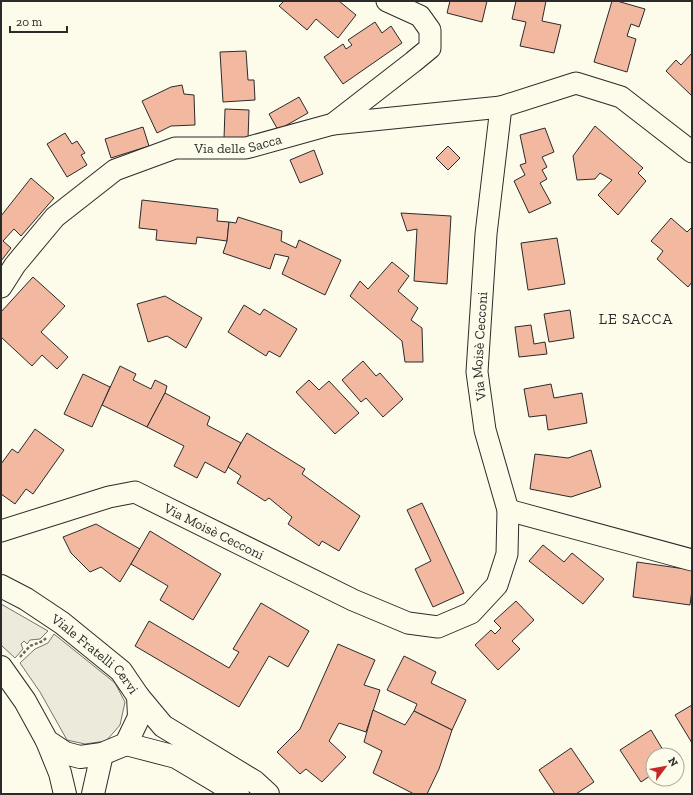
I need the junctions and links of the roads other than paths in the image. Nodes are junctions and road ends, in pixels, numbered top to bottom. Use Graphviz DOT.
graph roads {
  1 [pos="387,1"];
  2 [pos="501,107"];
  3 [pos="333,124"];
  4 [pos="692,152"];
  5 [pos="1,287"];
  6 [pos="508,510"];
  7 [pos="1,531"];
  8 [pos="692,560"];
  9 [pos="1,586"];
  10 [pos="3,670"];
  11 [pos="138,696"];
  12 [pos="47,742"];
  13 [pos="126,744"];
  14 [pos="102,754"];
  15 [pos="65,794"];
  16 [pos="93,794"];
  17 [pos="236,794"];
  18 [pos="268,794"];
  1 -- 3 [label="street, Via delle Sacca"];
  2 -- 3 [label="street"];
  2 -- 4 [label="street"];
  2 -- 6 [label="street, Via Moisè Cecconi"];
  3 -- 5 [label="street, Via delle Sacca"];
  6 -- 7 [label="street, Via Moisè Cecconi"];
  6 -- 8 [label="street"];
  9 -- 11 [label="main road, Viale Fratelli Cervi"];
  10 -- 12 [label="main road"];
  11 -- 13 [label="main road, Viale Fratelli Cervi"];
  11 -- 18 [label="main road"];
  12 -- 14 [label="main road"];
  12 -- 15 [label="main road"];
  13 -- 14 [label="main road"];
  13 -- 17 [label="main road"];
  14 -- 16 [label="main road"];
}
